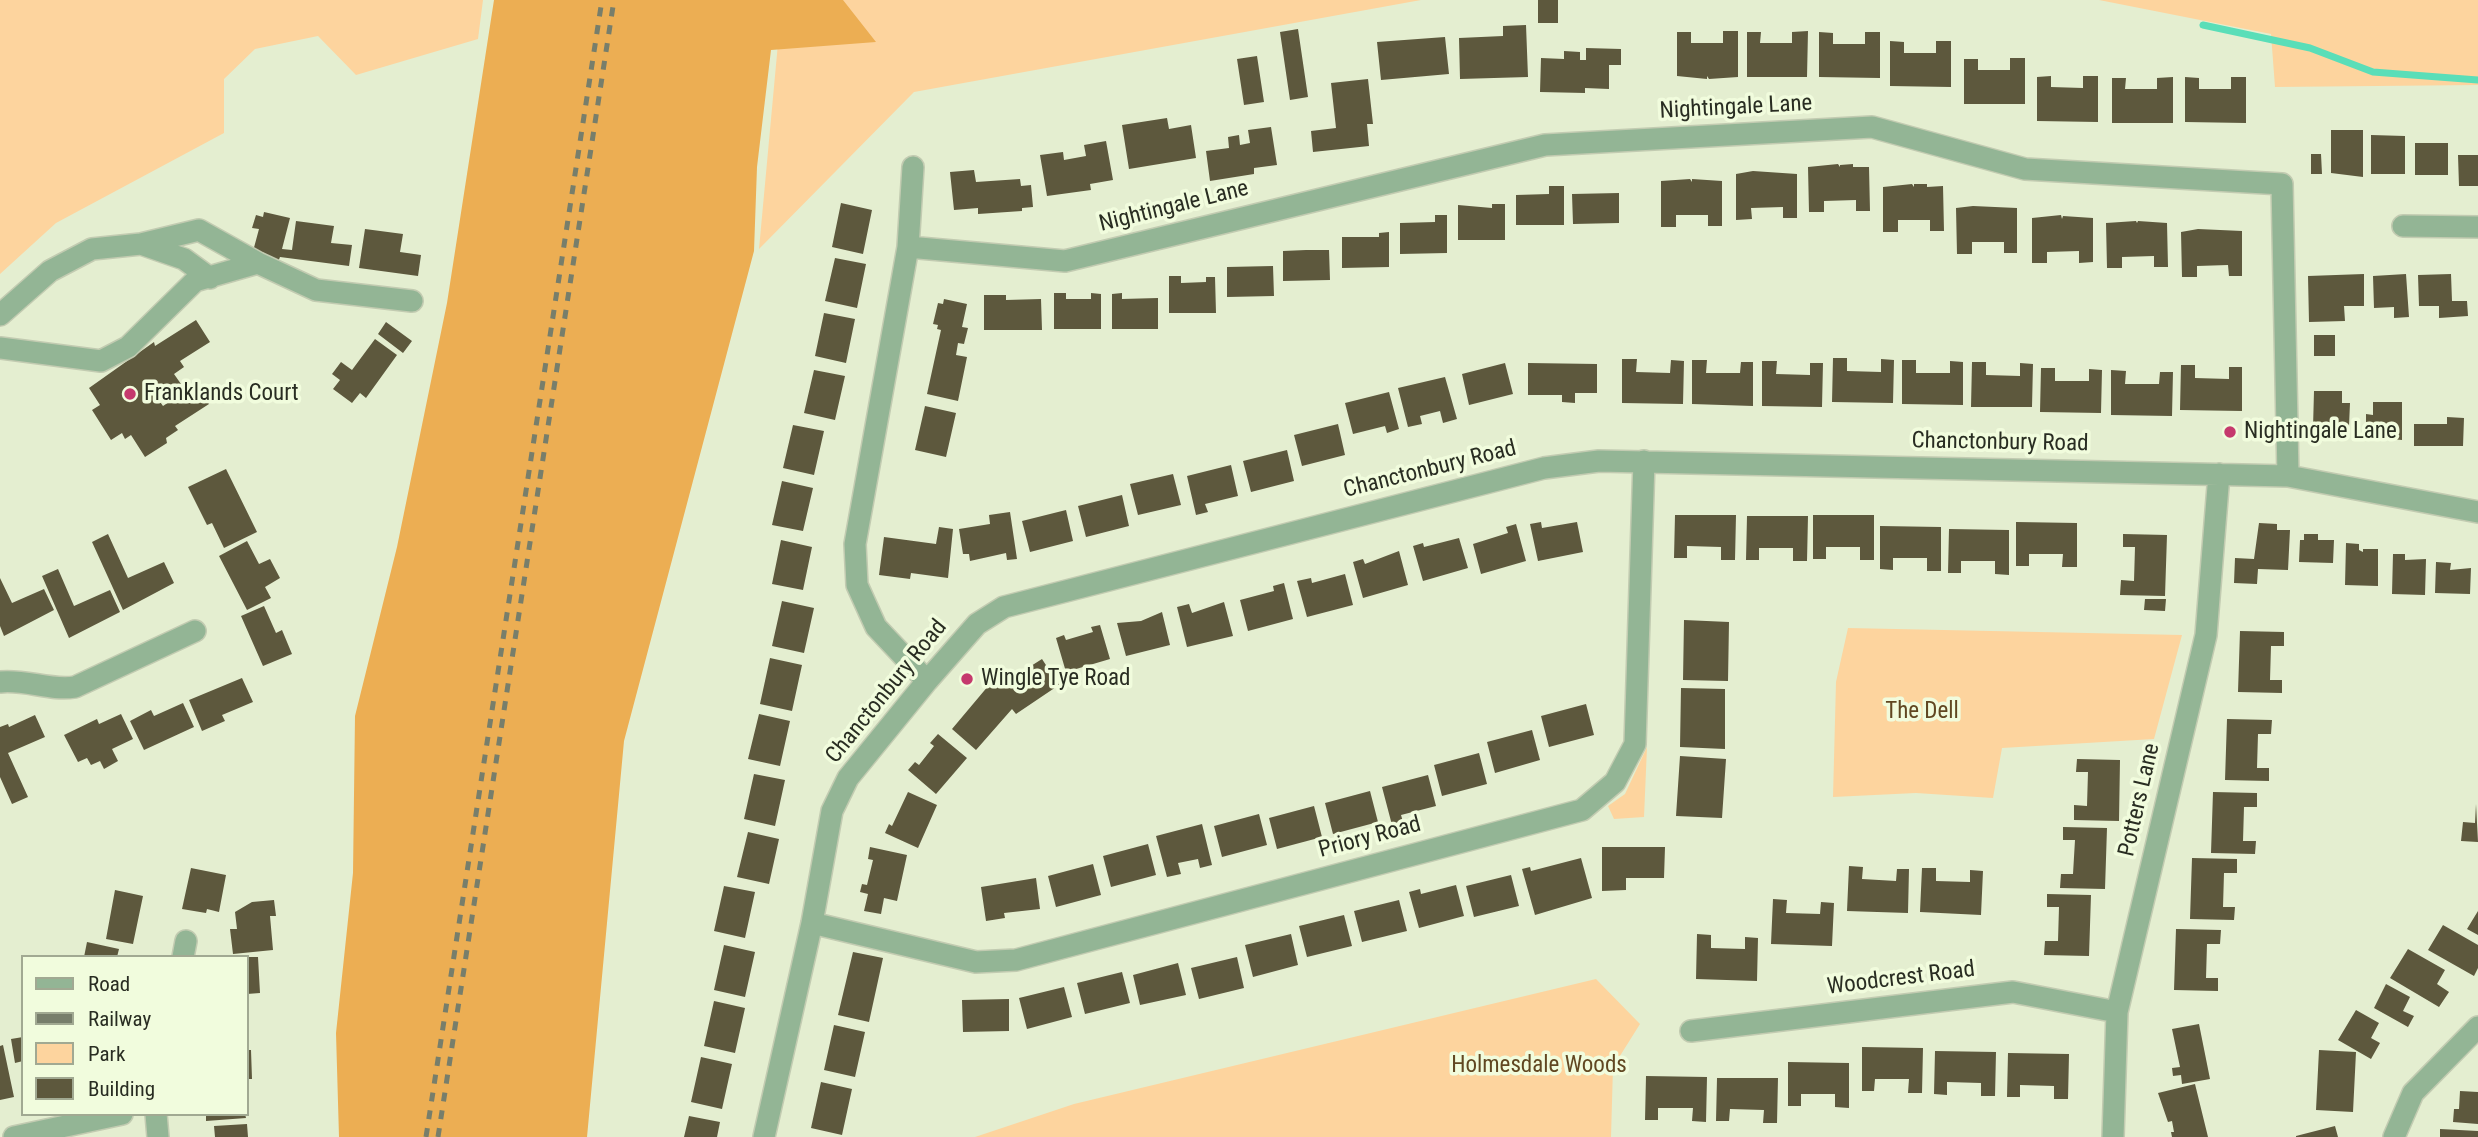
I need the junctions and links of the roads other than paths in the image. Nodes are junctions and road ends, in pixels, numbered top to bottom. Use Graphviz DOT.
graph roads {
  1 [pos="913,167"];
  2 [pos="2403,226"];
  3 [pos="2478,227"];
  4 [pos="141,244"];
  5 [pos="908,247"];
  6 [pos="258,263"];
  7 [pos="210,278"];
  8 [pos="412,301"];
  9 [pos="0,315"];
  10 [pos="0,348"];
  11 [pos="1644,461"];
  12 [pos="2219,474"];
  13 [pos="2288,476"];
  14 [pos="2477,509"];
  15 [pos="195,631"];
  16 [pos="927,681"];
  17 [pos="0,682"];
  18 [pos="812,923"];
  19 [pos="2116,1012"];
  20 [pos="2478,1027"];
  21 [pos="1691,1031"];
  22 [pos="113,1116"];
  23 [pos="156,1116"];
  24 [pos="14,1137"];
  25 [pos="158,1137"];
  26 [pos="764,1137"];
  27 [pos="2112,1137"];
  28 [pos="2394,1137"];
  1 -- 5 [label="street"];
  2 -- 3 [label="street"];
  4 -- 6 [label="street"];
  4 -- 7 [label="street"];
  4 -- 9 [label="street"];
  5 -- 13 [label="street, Nightingale Lane"];
  5 -- 16 [label="street"];
  6 -- 7 [label="street"];
  6 -- 8 [label="street"];
  7 -- 10 [label="street"];
  11 -- 12 [label="street, Chanctonbury Road"];
  11 -- 16 [label="street, Chanctonbury Road"];
  11 -- 18 [label="street, Priory Road"];
  12 -- 13 [label="street, Chanctonbury Road"];
  12 -- 19 [label="street, Potters Lane"];
  13 -- 14 [label="street, Chanctonbury Road"];
  15 -- 17 [label="street"];
  16 -- 18 [label="street, Chanctonbury Road"];
  18 -- 26 [label="street, Chanctonbury Road"];
  19 -- 21 [label="street, Woodcrest Road"];
  19 -- 27 [label="street, Potters Lane"];
  20 -- 28 [label="street"];
  22 -- 24 [label="street"];
  23 -- 25 [label="street"];
}
